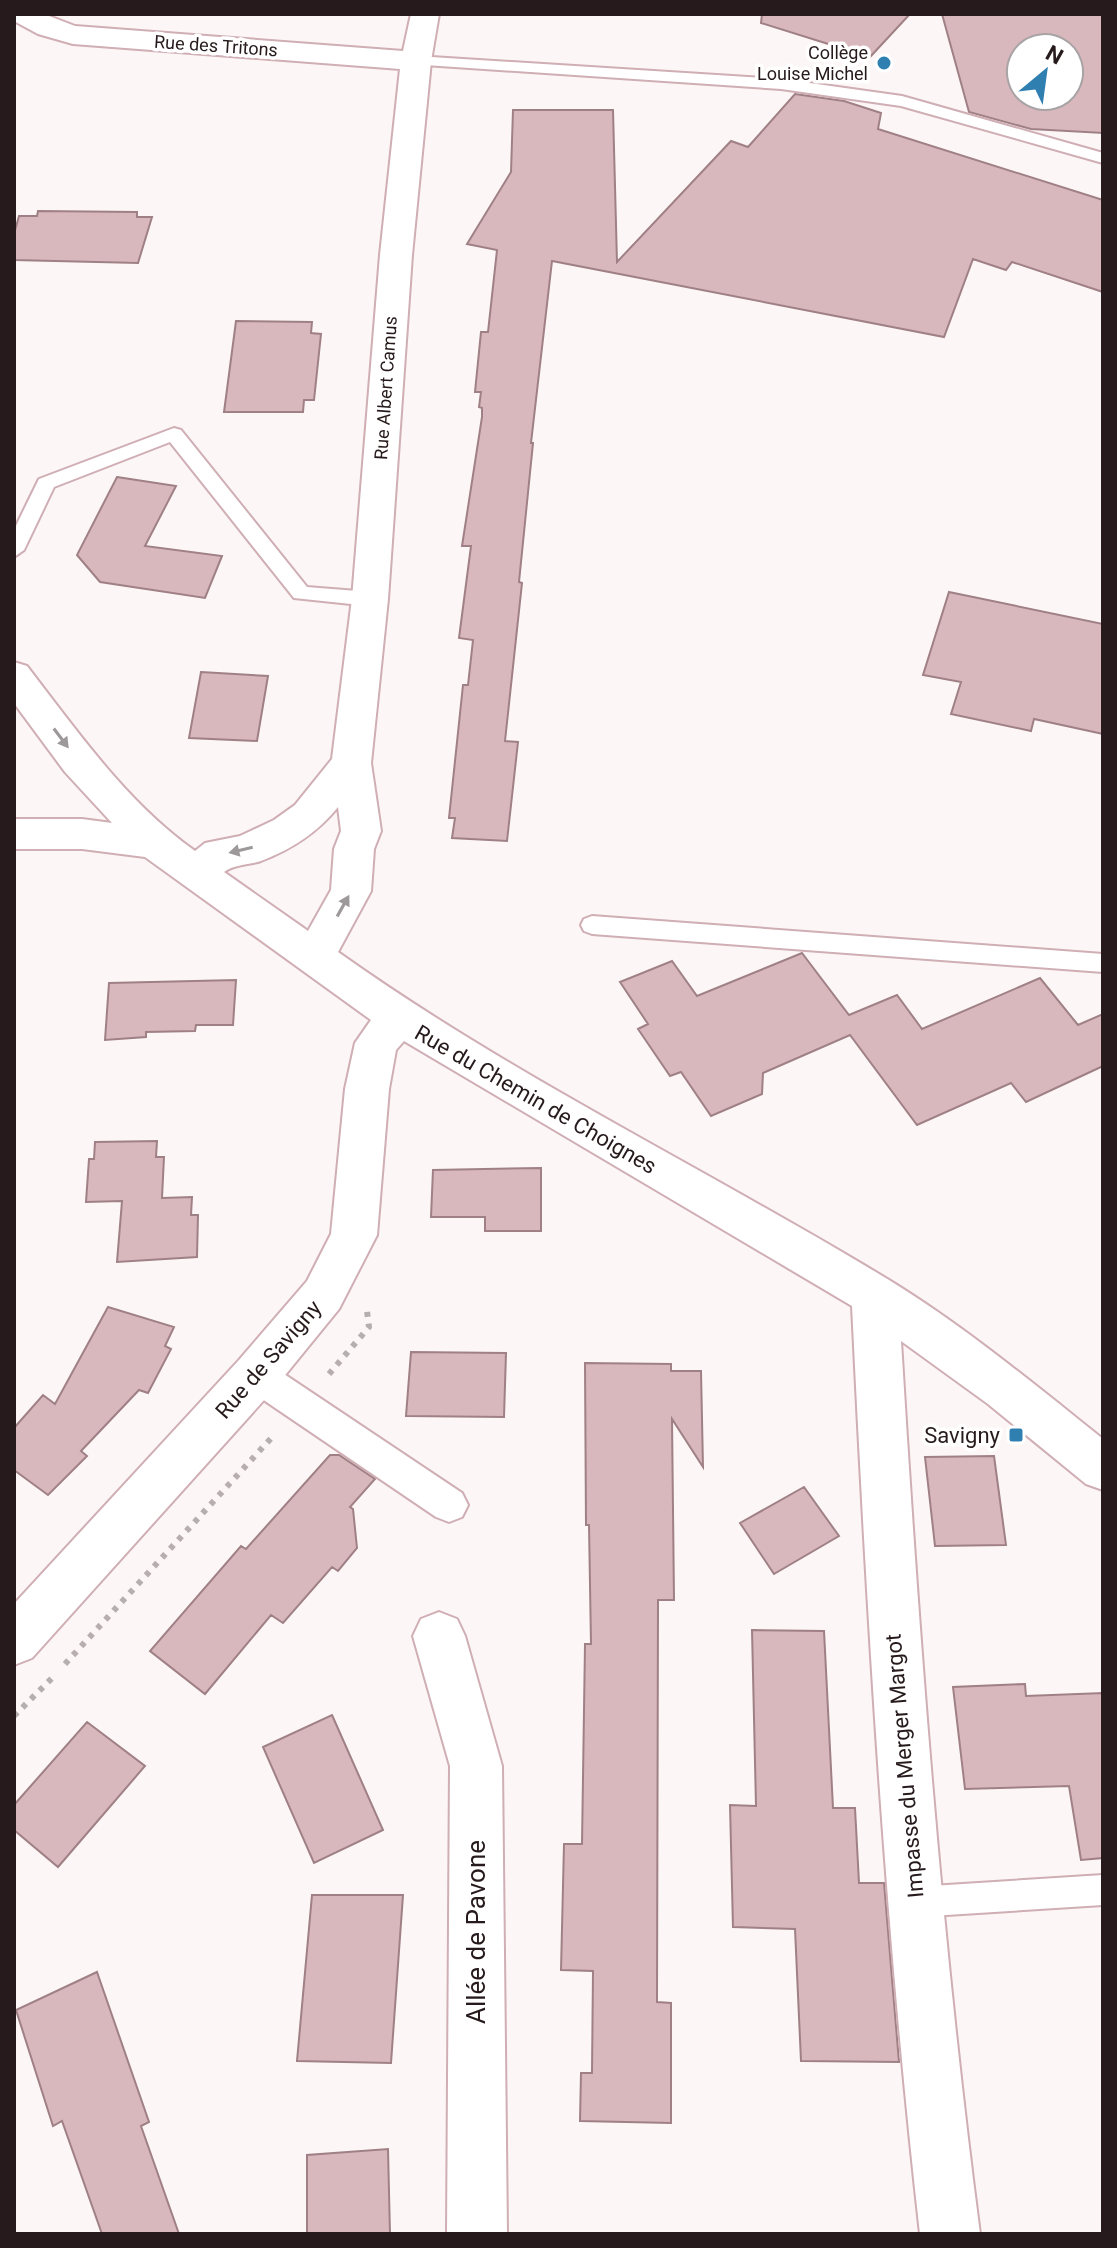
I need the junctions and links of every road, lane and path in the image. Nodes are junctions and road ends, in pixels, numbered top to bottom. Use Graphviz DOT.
graph roads {
  1 [pos="22,14"];
  2 [pos="425,14"];
  3 [pos="416,61"];
  4 [pos="1103,158"];
  5 [pos="14,550"];
  6 [pos="370,599"];
  7 [pos="14,675"];
  8 [pos="351,763"];
  9 [pos="288,831"];
  10 [pos="14,834"];
  11 [pos="155,843"];
  12 [pos="354,849"];
  13 [pos="196,872"];
  14 [pos="592,925"];
  15 [pos="314,957"];
  16 [pos="1103,963"];
  17 [pos="399,1018"];
  18 [pos="875,1296"];
  19 [pos="256,1375"];
  20 [pos="1103,1468"];
  21 [pos="449,1505"];
  22 [pos="23,1616"];
  23 [pos="439,1636"];
  24 [pos="80,1649"];
  25 [pos="14,1716"];
  26 [pos="1103,1890"];
  27 [pos="915,1902"];
  28 [pos="477,2234"];
  29 [pos="950,2234"];
  1 -- 3 [label="street, Rue des Tritons"];
  2 -- 3 [label="street, Rue Albert Camus"];
  3 -- 4 [label="lane"];
  3 -- 6 [label="street, Rue Albert Camus"];
  5 -- 6 [label="lane"];
  6 -- 8 [label="street, Rue Albert Camus"];
  7 -- 11 [label="street, Rue du Chemin de Choignes, one-way"];
  8 -- 9 [label="street"];
  8 -- 12 [label="street, Rue Albert Camus"];
  9 -- 12 [label="street"];
  9 -- 13 [label="street, one-way"];
  10 -- 11 [label="street"];
  11 -- 13 [label="street, Rue du Chemin de Choignes"];
  15 -- 12 [label="street, Rue Albert Camus, one-way"];
  13 -- 15 [label="street, Rue du Chemin de Choignes"];
  14 -- 16 [label="lane"];
  15 -- 17 [label="street, Rue du Chemin de Choignes"];
  17 -- 18 [label="street, Rue du Chemin de Choignes"];
  17 -- 19 [label="street, Rue de Savigny"];
  18 -- 20 [label="street, Rue du Chemin de Choignes"];
  18 -- 27 [label="street, Impasse du Merger Margot"];
  19 -- 21 [label="street"];
  19 -- 22 [label="street, Rue de Savigny"];
  23 -- 28 [label="street, Allée de Pavone"];
  24 -- 25 [label="path"];
  26 -- 27 [label="lane"];
  27 -- 29 [label="street, Impasse du Merger Margot"];
}
